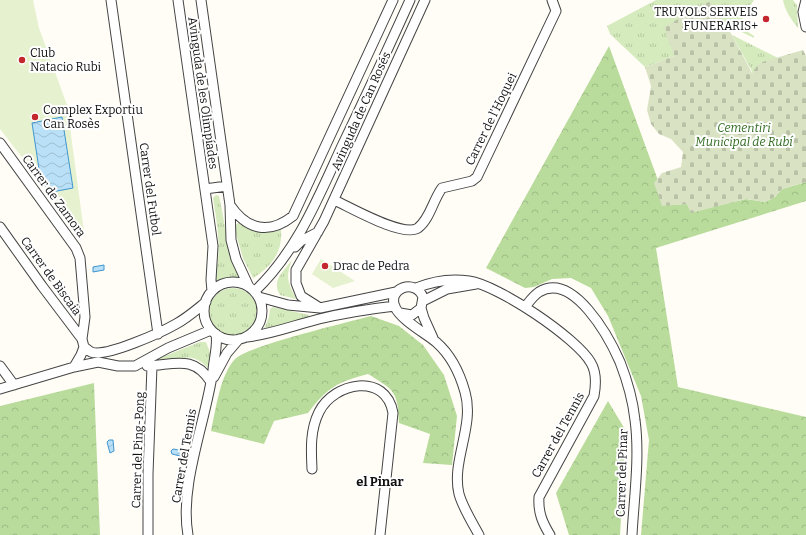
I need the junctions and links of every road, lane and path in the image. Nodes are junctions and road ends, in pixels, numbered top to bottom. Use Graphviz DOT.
graph roads {
  1 [pos="111,0"];
  2 [pos="178,0"];
  3 [pos="201,0"];
  4 [pos="393,0"];
  5 [pos="410,0"];
  6 [pos="425,0"];
  7 [pos="552,0"];
  8 [pos="806,0"];
  9 [pos="806,27"];
  10 [pos="0,143"];
  11 [pos="227,186"];
  12 [pos="205,189"];
  13 [pos="334,200"];
  14 [pos="230,205"];
  15 [pos="312,210"];
  16 [pos="282,224"];
  17 [pos="0,227"];
  18 [pos="318,232"];
  19 [pos="289,252"];
  20 [pos="479,284"];
  21 [pos="416,288"];
  22 [pos="212,291"];
  23 [pos="254,292"];
  24 [pos="396,292"];
  25 [pos="206,302"];
  26 [pos="422,304"];
  27 [pos="525,307"];
  28 [pos="320,308"];
  29 [pos="398,310"];
  30 [pos="213,332"];
  31 [pos="158,334"];
  32 [pos="242,338"];
  33 [pos="435,341"];
  34 [pos="83,343"];
  35 [pos="0,366"];
  36 [pos="135,366"];
  37 [pos="152,366"];
  38 [pos="74,367"];
  39 [pos="211,382"];
  40 [pos="14,385"];
  41 [pos="0,389"];
  42 [pos="312,469"];
  43 [pos="148,535"];
  44 [pos="188,535"];
  45 [pos="380,535"];
  46 [pos="479,535"];
  47 [pos="550,535"];
  48 [pos="632,535"];
  1 -- 31 [label="street, Carrer del Futbol"];
  2 -- 12 [label="street, Avinguda de les Olimpíades"];
  3 -- 11 [label="street, Avinguda de les Olimpíades"];
  4 -- 16 [label="street, Avinguda de Can Rosés"];
  5 -- 15 [label="street, Avinguda de Can Rosés"];
  6 -- 13 [label="street, Avinguda de Can Rosés"];
  7 -- 13 [label="street, Carrer de l'Hoquei"];
  8 -- 9 [label="street"];
  10 -- 34 [label="street, Carrer de Zamora"];
  11 -- 12 [label="street"];
  11 -- 14 [label="street, Avinguda de les Olimpíades"];
  12 -- 22 [label="street, Avinguda de les Olimpíades"];
  13 -- 18 [label="street, Avinguda de Can Rosés"];
  14 -- 16 [label="street"];
  14 -- 23 [label="street, Avinguda de les Olimpíades"];
  15 -- 16 [label="street"];
  15 -- 19 [label="street, Avinguda de Can Rosés"];
  17 -- 34 [label="street, Carrer de Biscaia"];
  18 -- 19 [label="street, Avinguda de Can Rosés"];
  18 -- 28 [label="street, Avinguda de Can Rosés"];
  19 -- 23 [label="street, Avinguda de Can Rosés"];
  20 -- 21 [label="street, Carrer del Tennis"];
  20 -- 26 [label="street, Carrer del Tennis"];
  20 -- 27 [label="street, Carrer del Tennis"];
  21 -- 24 [label="street, Carrer del Tennis"];
  21 -- 26 [label="street"];
  22 -- 23 [label="street"];
  22 -- 25 [label="street"];
  23 -- 28 [label="street, Carrer del Tennis"];
  23 -- 32 [label="street"];
  24 -- 28 [label="street, Carrer del Tennis"];
  24 -- 29 [label="street"];
  25 -- 30 [label="street"];
  25 -- 31 [label="street"];
  26 -- 29 [label="street, Carrer del Tennis"];
  26 -- 33 [label="street"];
  27 -- 47 [label="street, Carrer del Tennis"];
  27 -- 48 [label="street, Carrer del Pinar"];
  29 -- 32 [label="street, Carrer del Tennis"];
  29 -- 33 [label="street"];
  30 -- 32 [label="street"];
  30 -- 36 [label="street"];
  30 -- 39 [label="street, Carrer del Tennis"];
  31 -- 34 [label="street"];
  32 -- 39 [label="street, Carrer del Tennis"];
  33 -- 46 [label="street"];
  34 -- 38 [label="street, Carrer de Zamora"];
  35 -- 40 [label="street"];
  36 -- 37 [label="street"];
  36 -- 38 [label="street"];
  37 -- 39 [label="street"];
  37 -- 43 [label="street, Carrer del Ping-Pong"];
  38 -- 40 [label="street"];
  39 -- 44 [label="street, Carrer del Tennis"];
  40 -- 41 [label="street"];
  42 -- 45 [label="street"];
}
